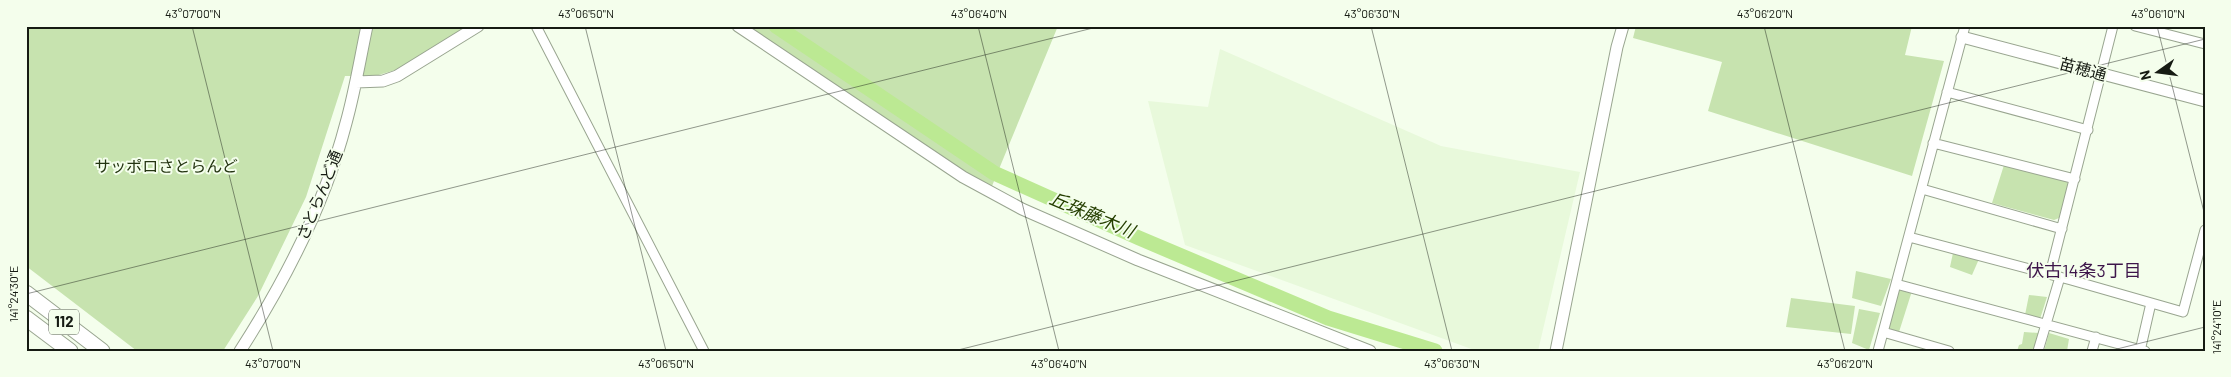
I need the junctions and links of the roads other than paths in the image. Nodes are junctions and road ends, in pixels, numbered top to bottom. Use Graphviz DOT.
graph roads {
  1 [pos="367,26"];
  2 [pos="478,26"];
  3 [pos="536,26"];
  4 [pos="738,26"];
  5 [pos="1623,26"];
  6 [pos="2113,26"];
  7 [pos="2136,26"];
  8 [pos="2162,30"];
  9 [pos="1963,32"];
  10 [pos="2205,44"];
  11 [pos="2101,74"];
  12 [pos="356,82"];
  13 [pos="1946,92"];
  14 [pos="2205,101"];
  15 [pos="2088,130"];
  16 [pos="1934,143"];
  17 [pos="2076,179"];
  18 [pos="1922,189"];
  19 [pos="2062,230"];
  20 [pos="2205,230"];
  21 [pos="1909,237"];
  22 [pos="2200,262"];
  23 [pos="2050,274"];
  24 [pos="2060,278"];
  25 [pos="1896,284"];
  26 [pos="26,293"];
  27 [pos="2151,303"];
  28 [pos="26,318"];
  29 [pos="2047,323"];
  30 [pos="1883,332"];
  31 [pos="2096,337"];
  32 [pos="2141,350"];
  33 [pos="70,351"];
  34 [pos="102,351"];
  35 [pos="240,351"];
  36 [pos="704,351"];
  37 [pos="1370,351"];
  38 [pos="1556,351"];
  39 [pos="1878,351"];
  40 [pos="1949,351"];
  41 [pos="2038,351"];
  42 [pos="2092,351"];
  1 -- 12 [label="street, さとらんど通"];
  2 -- 12 [label="street"];
  3 -- 36 [label="street"];
  4 -- 37 [label="street"];
  5 -- 38 [label="street"];
  6 -- 11 [label="street"];
  7 -- 8 [label="street"];
  8 -- 10 [label="street"];
  9 -- 11 [label="street, 苗穂通"];
  9 -- 13 [label="street"];
  11 -- 14 [label="street, 苗穂通"];
  11 -- 15 [label="street"];
  12 -- 35 [label="street, さとらんど通"];
  13 -- 15 [label="street"];
  13 -- 16 [label="street"];
  15 -- 17 [label="street"];
  16 -- 17 [label="street"];
  16 -- 18 [label="street"];
  17 -- 19 [label="street"];
  18 -- 19 [label="street"];
  18 -- 21 [label="street"];
  19 -- 23 [label="street"];
  20 -- 22 [label="street"];
  21 -- 23 [label="street"];
  21 -- 25 [label="street"];
  22 -- 27 [label="street"];
  23 -- 24 [label="street"];
  24 -- 27 [label="street"];
  24 -- 29 [label="street"];
  25 -- 29 [label="street"];
  25 -- 30 [label="street"];
  26 -- 34 [label="main road, 112"];
  27 -- 32 [label="street"];
  28 -- 33 [label="main road, 112"];
  29 -- 31 [label="street"];
  29 -- 41 [label="street"];
  30 -- 39 [label="street"];
  30 -- 40 [label="street"];
  31 -- 32 [label="street"];
  31 -- 42 [label="street"];
}
